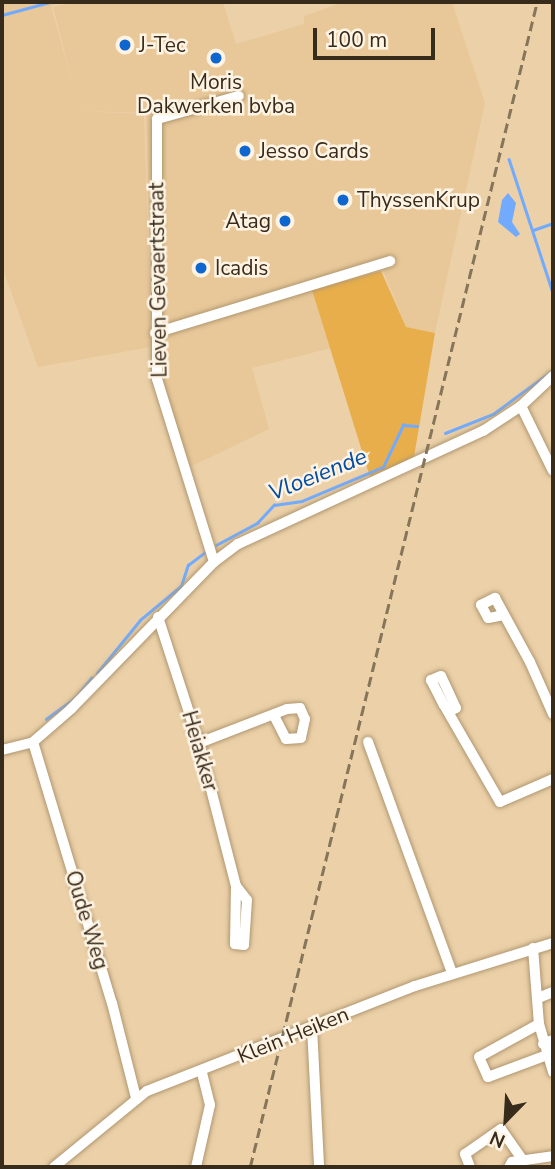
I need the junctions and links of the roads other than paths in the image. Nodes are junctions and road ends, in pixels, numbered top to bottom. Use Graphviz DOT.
graph roads {
  1 [pos="239,96"];
  2 [pos="390,261"];
  3 [pos="155,332"];
  4 [pos="553,376"];
  5 [pos="521,407"];
  6 [pos="553,471"];
  7 [pos="214,562"];
  8 [pos="504,615"];
  9 [pos="158,617"];
  10 [pos="449,712"];
  11 [pos="553,714"];
  12 [pos="274,715"];
  13 [pos="33,742"];
  14 [pos="199,743"];
  15 [pos="368,743"];
  16 [pos="2,750"];
  17 [pos="553,779"];
  18 [pos="236,886"];
  19 [pos="553,943"];
  20 [pos="533,948"];
  21 [pos="452,973"];
  22 [pos="553,992"];
  23 [pos="538,998"];
  24 [pos="539,1024"];
  25 [pos="312,1027"];
  26 [pos="548,1042"];
  27 [pos="547,1055"];
  28 [pos="202,1072"];
  29 [pos="553,1072"];
  30 [pos="136,1098"];
  31 [pos="553,1156"];
  32 [pos="523,1160"];
  33 [pos="61,1165"];
  34 [pos="196,1167"];
  35 [pos="319,1167"];
  36 [pos="470,1167"];
  37 [pos="509,1167"];
  1 -- 3 [label="street, Lieven Gevaertstraat"];
  2 -- 3 [label="street"];
  3 -- 7 [label="street, Lieven Gevaertstraat"];
  4 -- 5 [label="street"];
  5 -- 6 [label="street"];
  5 -- 7 [label="street"];
  7 -- 9 [label="street"];
  8 -- 11 [label="street"];
  9 -- 13 [label="street"];
  9 -- 14 [label="street, Heiakker"];
  10 -- 17 [label="street"];
  12 -- 14 [label="street"];
  13 -- 16 [label="street"];
  13 -- 30 [label="street, Oude Weg"];
  14 -- 18 [label="street, Heiakker"];
  15 -- 21 [label="street"];
  18 -- 18 [label="street, Heiakker"];
  19 -- 20 [label="street, Klein Heiken"];
  20 -- 21 [label="street, Klein Heiken"];
  20 -- 23 [label="street"];
  21 -- 25 [label="street, Klein Heiken"];
  22 -- 23 [label="street"];
  23 -- 24 [label="street"];
  24 -- 26 [label="street"];
  24 -- 27 [label="street"];
  25 -- 28 [label="street, Klein Heiken"];
  25 -- 35 [label="street"];
  26 -- 27 [label="street"];
  27 -- 29 [label="street"];
  28 -- 30 [label="street, Klein Heiken"];
  28 -- 34 [label="street"];
  30 -- 33 [label="street, Klein Heiken"];
  31 -- 32 [label="street"];
  32 -- 36 [label="street"];
  32 -- 37 [label="street"];
}
